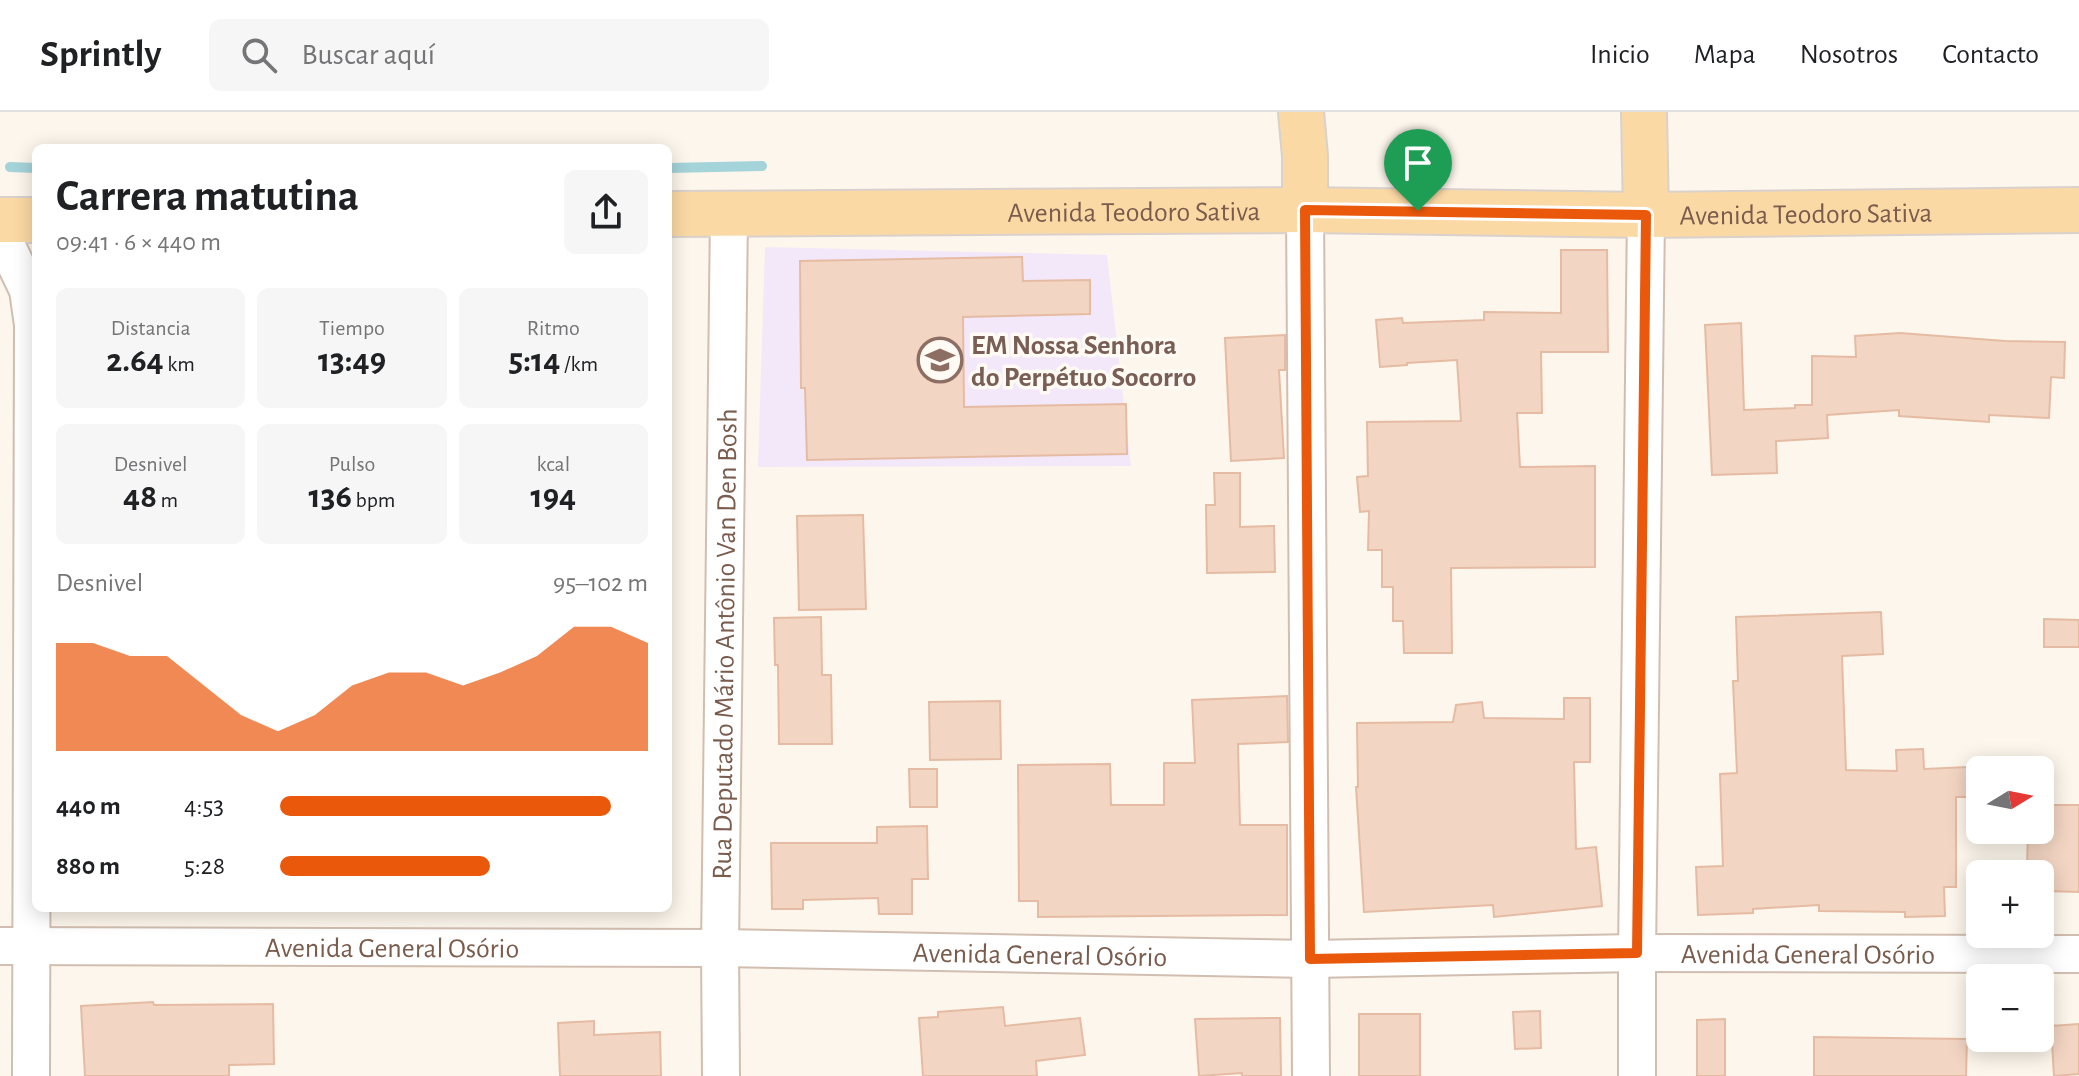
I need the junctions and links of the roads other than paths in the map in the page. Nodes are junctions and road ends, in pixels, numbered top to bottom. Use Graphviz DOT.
graph roads {
  1 [pos="1301,112"];
  2 [pos="1644,112"];
  3 [pos="1305,210"];
  4 [pos="2079,210"];
  5 [pos="672,214"];
  6 [pos="729,214"];
  7 [pos="1646,215"];
  8 [pos="0,220"];
  9 [pos="32,220"];
  10 [pos="0,232"];
  11 [pos="32,318"];
  12 [pos="32,362"];
  13 [pos="16,946"];
  14 [pos="720,948"];
  15 [pos="1637,953"];
  16 [pos="2079,954"];
  17 [pos="1310,959"];
  18 [pos="31,1076"];
  19 [pos="721,1076"];
  20 [pos="1311,1076"];
  21 [pos="1637,1076"];
  1 -- 3 [label="main road"];
  2 -- 7 [label="main road"];
  3 -- 6 [label="main road, Avenida Teodoro Sativa"];
  3 -- 7 [label="main road, Avenida Teodoro Sativa"];
  3 -- 17 [label="street"];
  4 -- 7 [label="main road, Avenida Teodoro Sativa"];
  5 -- 6 [label="main road, Avenida Teodoro Sativa"];
  6 -- 14 [label="street, Rua Deputado Mário Antônio Van Den Bosh"];
  7 -- 15 [label="street"];
  8 -- 9 [label="main road"];
  10 -- 11 [label="street"];
  12 -- 13 [label="street"];
  13 -- 14 [label="street, Avenida General Osório"];
  13 -- 18 [label="street"];
  14 -- 17 [label="street, Avenida General Osório"];
  14 -- 19 [label="street, Rua Deputado Mário Antônio Van Den Bosh"];
  15 -- 16 [label="street, Avenida General Osório"];
  15 -- 17 [label="street, Avenida General Osório"];
  15 -- 21 [label="street"];
  17 -- 20 [label="street"];
}
